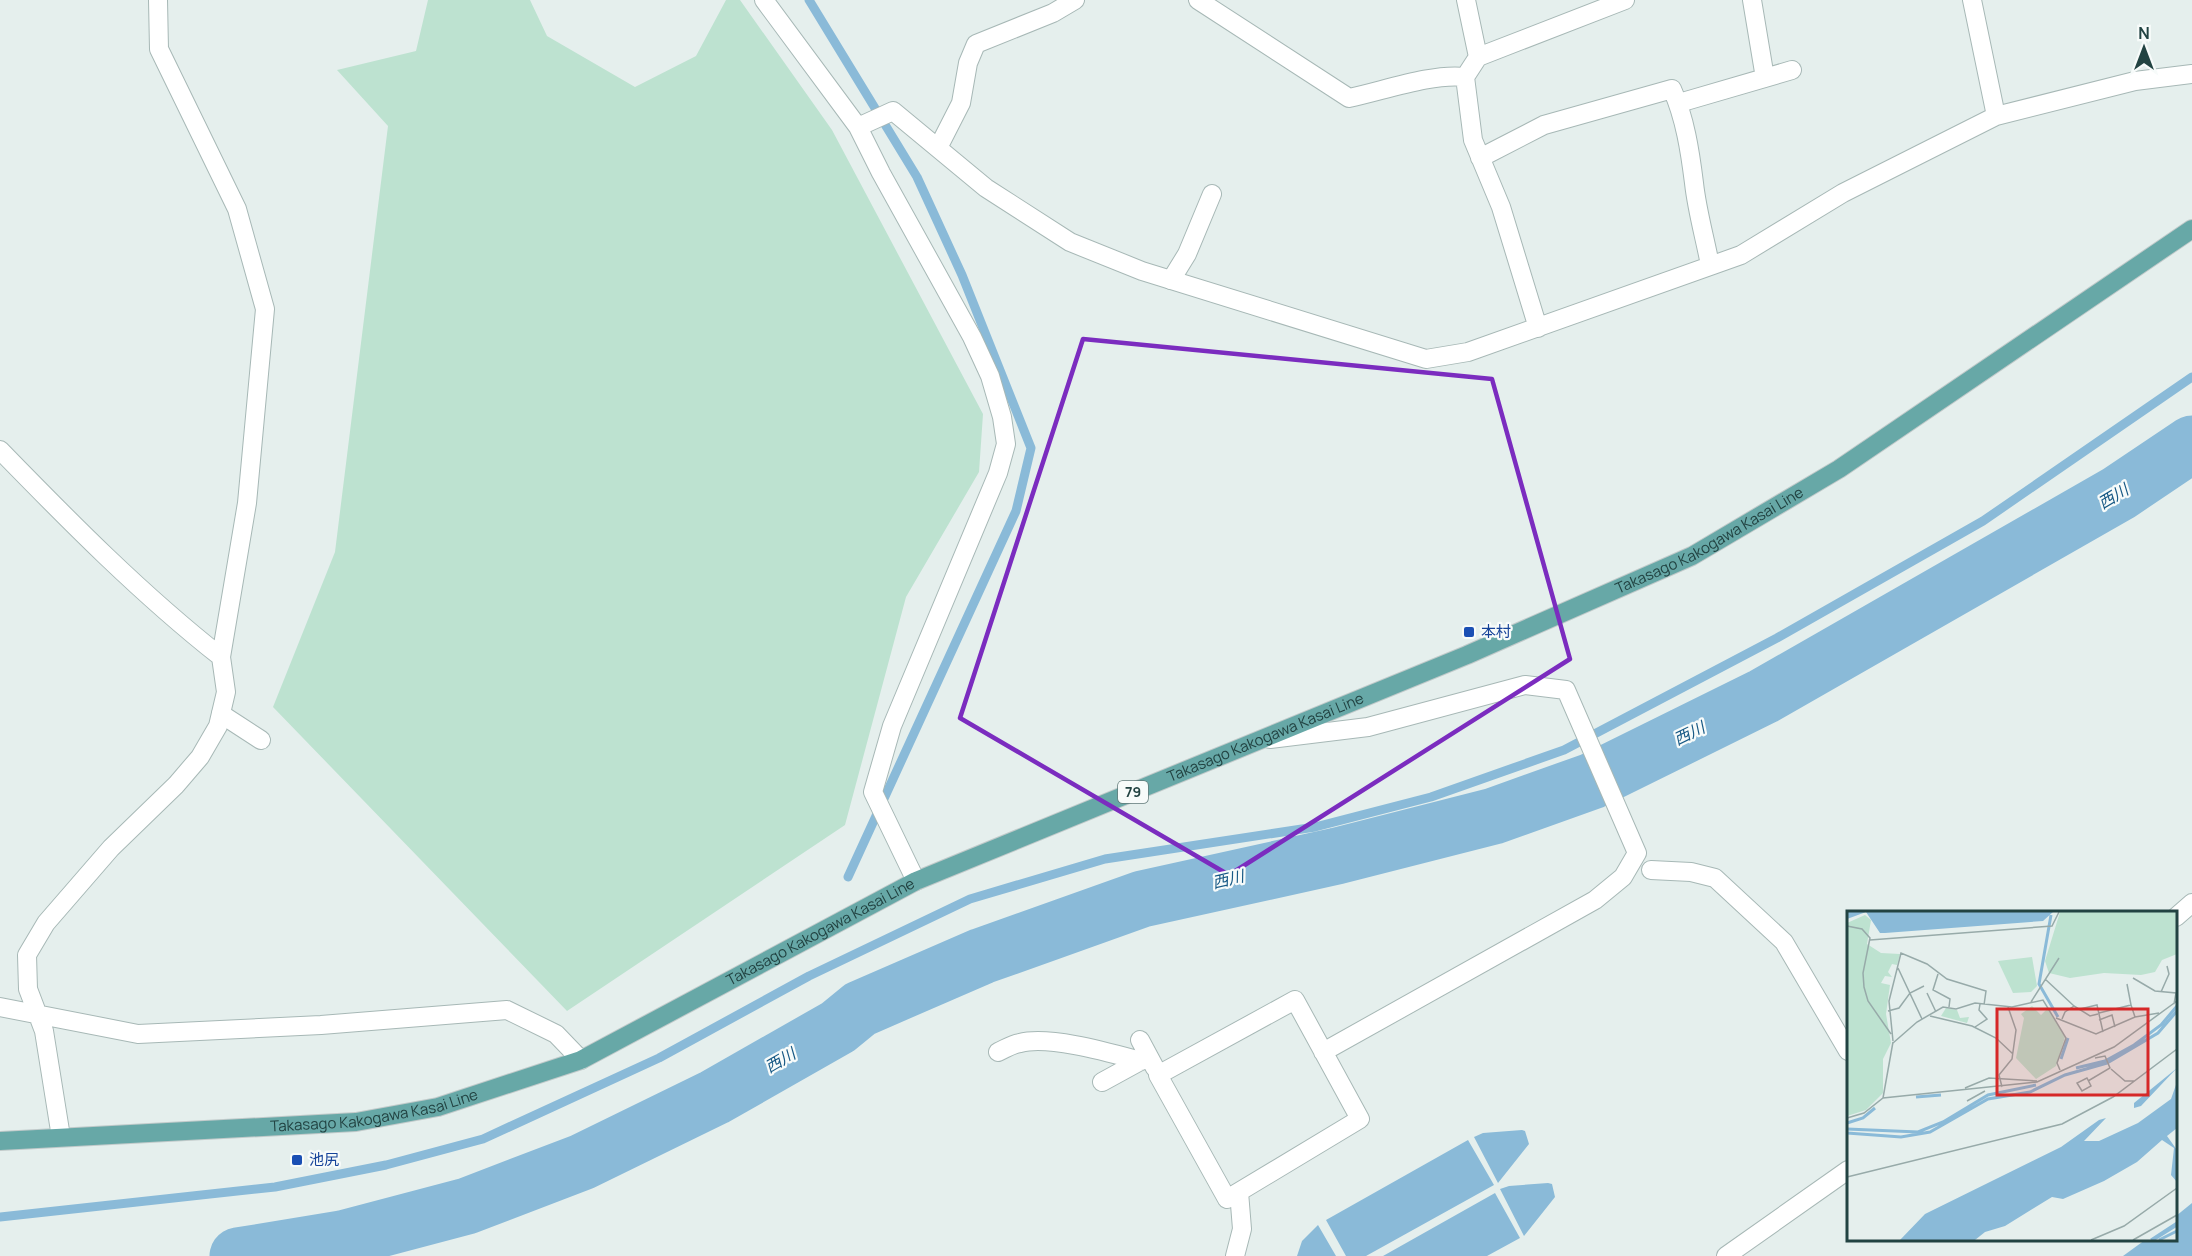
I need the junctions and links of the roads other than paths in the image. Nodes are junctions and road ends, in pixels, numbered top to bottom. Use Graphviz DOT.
graph roads {
  1 [pos="158,0"];
  2 [pos="764,0"];
  3 [pos="1075,0"];
  4 [pos="1198,0"];
  5 [pos="1466,0"];
  6 [pos="1625,0"];
  7 [pos="1752,0"];
  8 [pos="1972,0"];
  9 [pos="1478,57"];
  10 [pos="1792,70"];
  11 [pos="2192,74"];
  12 [pos="1465,77"];
  13 [pos="1765,78"];
  14 [pos="1679,104"];
  15 [pos="1996,116"];
  16 [pos="858,127"];
  17 [pos="938,148"];
  18 [pos="1480,158"];
  19 [pos="1212,194"];
  20 [pos="2192,230"];
  21 [pos="1710,265"];
  22 [pos="1172,280"];
  23 [pos="1538,328"];
  24 [pos="0,450"];
  25 [pos="221,657"];
  26 [pos="221,714"];
  27 [pos="261,740"];
  28 [pos="1257,741"];
  29 [pos="1651,870"];
  30 [pos="915,881"];
  31 [pos="2192,903"];
  32 [pos="2177,915"];
  33 [pos="0,1007"];
  34 [pos="38,1013"];
  35 [pos="1140,1040"];
  36 [pos="1847,1049"];
  37 [pos="998,1052"];
  38 [pos="1323,1052"];
  39 [pos="1145,1059"];
  40 [pos="580,1060"];
  41 [pos="1158,1075"];
  42 [pos="1102,1082"];
  43 [pos="61,1137"];
  44 [pos="0,1141"];
  45 [pos="1847,1171"];
  46 [pos="1239,1192"];
  47 [pos="1235,1256"];
  48 [pos="1726,1256"];
  1 -- 25 [label="street"];
  2 -- 16 [label="street"];
  3 -- 17 [label="street"];
  4 -- 12 [label="street"];
  5 -- 9 [label="street"];
  6 -- 9 [label="street"];
  7 -- 13 [label="street"];
  8 -- 15 [label="street"];
  9 -- 12 [label="street"];
  10 -- 13 [label="street"];
  11 -- 15 [label="street"];
  12 -- 18 [label="street"];
  13 -- 14 [label="street"];
  14 -- 18 [label="street"];
  14 -- 21 [label="street"];
  15 -- 21 [label="street"];
  16 -- 17 [label="street"];
  16 -- 30 [label="street"];
  17 -- 22 [label="street"];
  18 -- 23 [label="street"];
  19 -- 22 [label="street"];
  20 -- 28 [label="main road, Takasago Kakogawa Kasai Line / 79"];
  21 -- 23 [label="street"];
  22 -- 23 [label="street"];
  24 -- 25 [label="street"];
  25 -- 26 [label="street"];
  26 -- 27 [label="street"];
  26 -- 34 [label="street"];
  28 -- 30 [label="main road, Takasago Kakogawa Kasai Line / 79"];
  28 -- 38 [label="street"];
  29 -- 36 [label="street"];
  30 -- 40 [label="main road, Takasago Kakogawa Kasai Line / 79"];
  31 -- 32 [label="street"];
  33 -- 34 [label="street"];
  34 -- 40 [label="street"];
  34 -- 43 [label="street"];
  35 -- 39 [label="street"];
  37 -- 39 [label="street"];
  38 -- 41 [label="street"];
  38 -- 46 [label="street"];
  39 -- 41 [label="street"];
  39 -- 42 [label="street"];
  40 -- 43 [label="main road, Takasago Kakogawa Kasai Line / 79"];
  41 -- 46 [label="street"];
  43 -- 44 [label="main road, Takasago Kakogawa Kasai Line / 79"];
  45 -- 48 [label="street"];
  46 -- 47 [label="street"];
}
